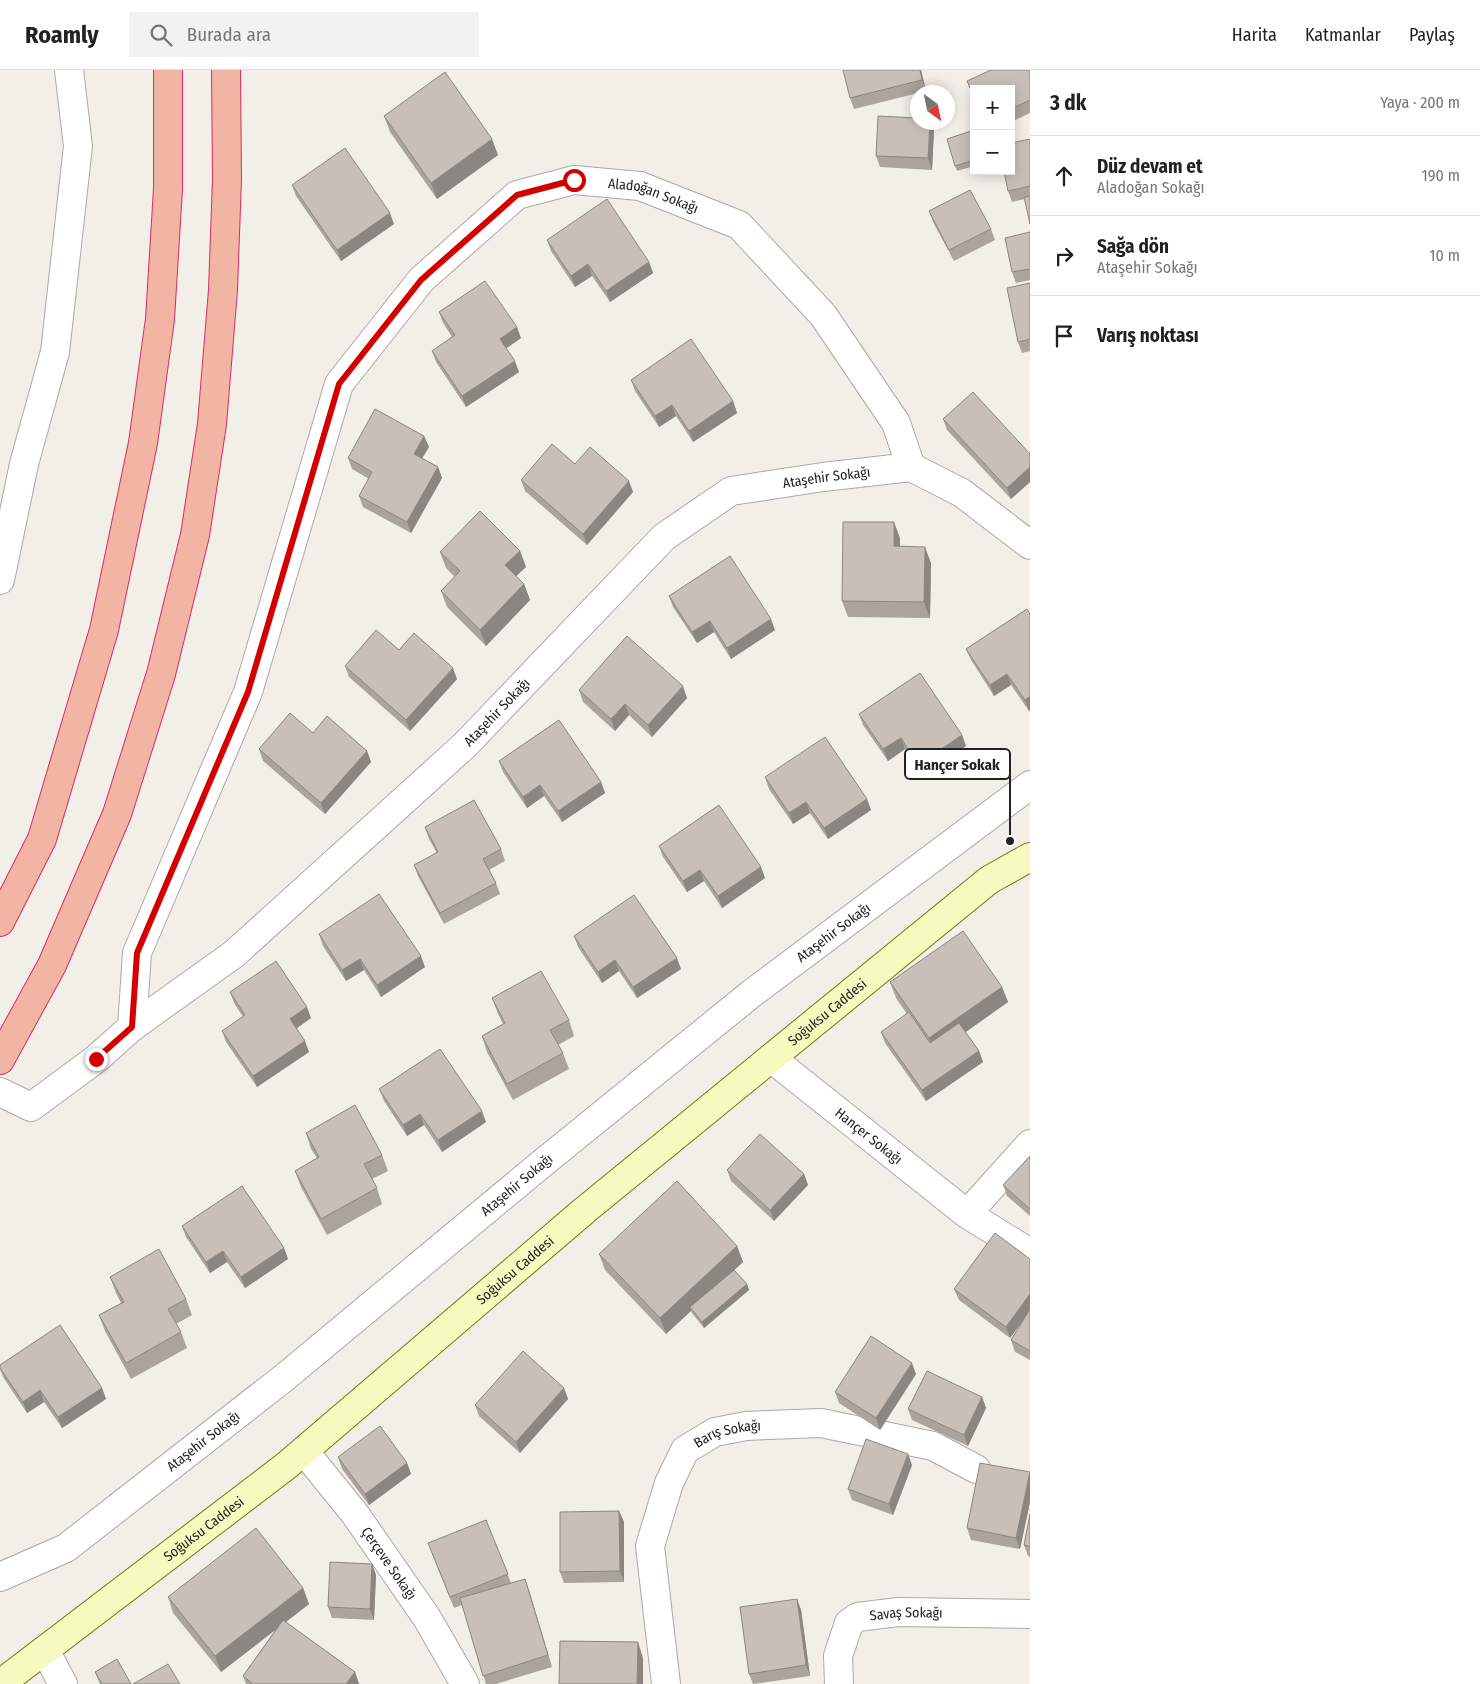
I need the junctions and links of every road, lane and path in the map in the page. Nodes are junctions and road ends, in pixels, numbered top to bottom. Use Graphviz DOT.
graph roads {
  1 [pos="70,70"];
  2 [pos="168,70"];
  3 [pos="226,70"];
  4 [pos="911,467"];
  5 [pos="1030,545"];
  6 [pos="0,580"];
  7 [pos="1030,785"];
  8 [pos="1030,857"];
  9 [pos="0,922"];
  10 [pos="132,1027"];
  11 [pos="771,1058"];
  12 [pos="0,1060"];
  13 [pos="0,1092"];
  14 [pos="1030,1144"];
  15 [pos="967,1214"];
  16 [pos="1030,1253"];
  17 [pos="304,1451"];
  18 [pos="976,1469"];
  19 [pos="0,1577"];
  20 [pos="1030,1614"];
  21 [pos="45,1650"];
  22 [pos="0,1684"];
  23 [pos="63,1684"];
  24 [pos="465,1684"];
  25 [pos="666,1684"];
  26 [pos="839,1684"];
  1 -- 6 [label="street"];
  2 -- 9 [label="highway"];
  3 -- 12 [label="highway"];
  4 -- 5 [label="street"];
  4 -- 10 [label="street, Ataşehir Sokağı"];
  4 -- 10 [label="street, Aladoğan Sokağı"];
  7 -- 19 [label="street, Ataşehir Sokağı"];
  8 -- 11 [label="main road, Soğuksu Caddesi"];
  10 -- 13 [label="street, Ataşehir Sokağı"];
  11 -- 15 [label="street, Hançer Sokağı"];
  11 -- 17 [label="main road, Soğuksu Caddesi"];
  14 -- 15 [label="street"];
  15 -- 16 [label="street, Hançer Sokağı"];
  17 -- 21 [label="main road, Soğuksu Caddesi"];
  17 -- 24 [label="street, Çerçeve Sokağı"];
  18 -- 25 [label="street, Barış Sokağı"];
  20 -- 26 [label="street, Savaş Sokağı"];
  21 -- 22 [label="main road, Soğuksu Caddesi"];
  21 -- 23 [label="street"];
}
